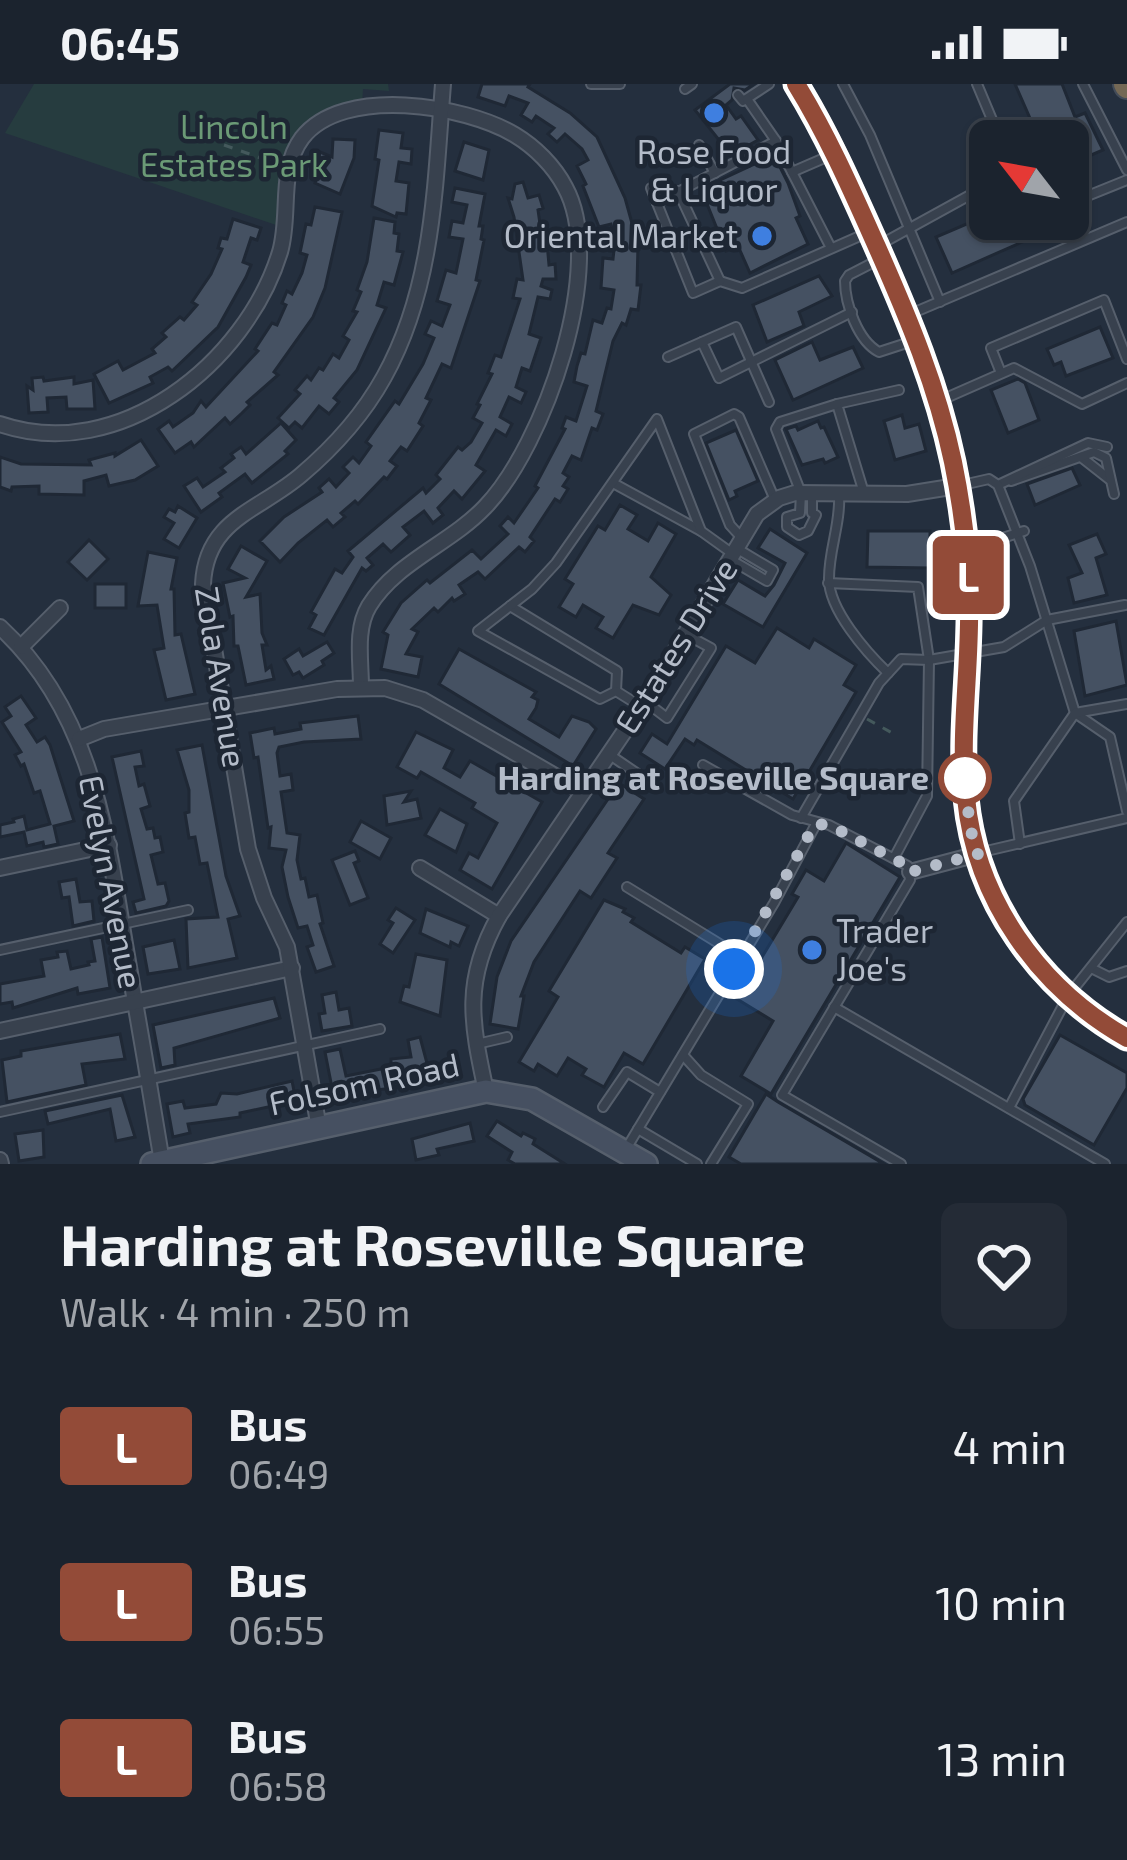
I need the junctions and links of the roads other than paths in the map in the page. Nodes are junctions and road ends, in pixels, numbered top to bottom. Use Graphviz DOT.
graph roads {
  1 [pos="443,84"];
  2 [pos="591,84"];
  3 [pos="620,84"];
  4 [pos="769,84"];
  5 [pos="796,84"];
  6 [pos="843,84"];
  7 [pos="977,84"];
  8 [pos="1083,84"];
  9 [pos="749,93"];
  10 [pos="441,111"];
  11 [pos="992,120"];
  12 [pos="776,141"];
  13 [pos="699,146"];
  14 [pos="836,153"];
  15 [pos="1127,170"];
  16 [pos="792,172"];
  17 [pos="715,173"];
  18 [pos="1127,180"];
  19 [pos="651,188"];
  20 [pos="678,191"];
  21 [pos="969,195"];
  22 [pos="1089,196"];
  23 [pos="657,203"];
  24 [pos="1127,222"];
  25 [pos="909,227"];
  26 [pos="876,245"];
  27 [pos="831,248"];
  28 [pos="720,281"];
  29 [pos="940,302"];
  30 [pos="852,312"];
  31 [pos="907,315"];
  32 [pos="917,340"];
  33 [pos="702,342"];
  34 [pos="668,357"];
  35 [pos="1127,359"];
  36 [pos="752,361"];
  37 [pos="1001,374"];
  38 [pos="1127,382"];
  39 [pos="899,390"];
  40 [pos="769,401"];
  41 [pos="938,402"];
  42 [pos="837,404"];
  43 [pos="0,424"];
  44 [pos="1107,447"];
  45 [pos="1011,481"];
  46 [pos="613,483"];
  47 [pos="998,485"];
  48 [pos="957,486"];
  49 [pos="807,493"];
  50 [pos="839,494"];
  51 [pos="864,494"];
  52 [pos="1114,494"];
  53 [pos="775,500"];
  54 [pos="701,532"];
  55 [pos="1020,533"];
  56 [pos="735,550"];
  57 [pos="966,550"];
  58 [pos="999,578"];
  59 [pos="828,583"];
  60 [pos="969,589"];
  61 [pos="1125,605"];
  62 [pos="510,606"];
  63 [pos="60,608"];
  64 [pos="1047,620"];
  65 [pos="0,627"];
  66 [pos="685,634"];
  67 [pos="21,647"];
  68 [pos="968,655"];
  69 [pos="929,660"];
  70 [pos="888,674"];
  71 [pos="362,687"];
  72 [pos="616,691"];
  73 [pos="643,704"];
  74 [pos="1127,704"];
  75 [pos="225,708"];
  76 [pos="1075,713"];
  77 [pos="79,739"];
  78 [pos="609,754"];
  79 [pos="703,765"];
  80 [pos="654,784"];
  81 [pos="583,792"];
  82 [pos="1127,815"];
  83 [pos="800,818"];
  84 [pos="815,824"];
  85 [pos="1020,844"];
  86 [pos="109,845"];
  87 [pos="978,854"];
  88 [pos="893,859"];
  89 [pos="0,868"];
  90 [pos="420,868"];
  91 [pos="910,872"];
  92 [pos="627,887"];
  93 [pos="188,910"];
  94 [pos="499,916"];
  95 [pos="1127,922"];
  96 [pos="122,925"];
  97 [pos="0,950"];
  98 [pos="741,957"];
  99 [pos="292,968"];
  100 [pos="1090,968"];
  101 [pos="1127,971"];
  102 [pos="1068,996"];
  103 [pos="135,1001"];
  104 [pos="834,1007"];
  105 [pos="380,1029"];
  106 [pos="0,1031"];
  107 [pos="507,1037"];
  108 [pos="1127,1039"];
  109 [pos="476,1044"];
  110 [pos="305,1045"];
  111 [pos="682,1055"];
  112 [pos="148,1080"];
  113 [pos="486,1091"];
  114 [pos="660,1092"];
  115 [pos="603,1107"];
  116 [pos="1009,1108"];
  117 [pos="0,1112"];
  118 [pos="319,1128"];
  119 [pos="638,1130"];
  120 [pos="625,1151"];
  121 [pos="157,1163"];
  122 [pos="646,1164"];
  123 [pos="697,1164"];
  124 [pos="711,1164"];
  125 [pos="901,1164"];
  126 [pos="1105,1164"];
  1 -- 10 [label="street, Zola Avenue"];
  2 -- 3 [label="lane"];
  4 -- 9 [label="lane"];
  5 -- 14 [label="main road"];
  6 -- 25 [label="lane"];
  7 -- 11 [label="lane"];
  8 -- 15 [label="lane"];
  9 -- 12 [label="lane"];
  10 -- 43 [label="street"];
  10 -- 71 [label="street"];
  10 -- 75 [label="street, Zola Avenue"];
  12 -- 16 [label="lane"];
  12 -- 17 [label="lane"];
  13 -- 17 [label="lane"];
  14 -- 16 [label="lane"];
  14 -- 26 [label="main road"];
  16 -- 27 [label="lane"];
  17 -- 20 [label="lane"];
  18 -- 22 [label="lane"];
  19 -- 23 [label="lane"];
  20 -- 23 [label="lane"];
  20 -- 28 [label="lane"];
  21 -- 25 [label="lane"];
  23 -- 28 [label="lane"];
  24 -- 29 [label="lane"];
  25 -- 26 [label="lane"];
  25 -- 29 [label="lane"];
  26 -- 27 [label="lane"];
  26 -- 30 [label="lane"];
  26 -- 31 [label="main road"];
  27 -- 28 [label="lane"];
  29 -- 31 [label="lane"];
  30 -- 32 [label="lane"];
  30 -- 36 [label="lane"];
  31 -- 32 [label="main road"];
  32 -- 41 [label="main road"];
  33 -- 34 [label="lane"];
  33 -- 36 [label="lane"];
  33 -- 36 [label="lane"];
  35 -- 37 [label="lane"];
  36 -- 40 [label="lane"];
  37 -- 38 [label="lane"];
  37 -- 41 [label="lane"];
  39 -- 42 [label="lane"];
  41 -- 48 [label="main road"];
  42 -- 49 [label="lane"];
  42 -- 51 [label="lane"];
  44 -- 45 [label="lane"];
  45 -- 47 [label="lane"];
  45 -- 52 [label="lane"];
  46 -- 54 [label="lane"];
  46 -- 54 [label="lane"];
  46 -- 62 [label="lane"];
  47 -- 48 [label="lane"];
  47 -- 55 [label="lane"];
  48 -- 51 [label="street"];
  48 -- 57 [label="main road"];
  49 -- 49 [label="lane"];
  49 -- 50 [label="street"];
  49 -- 53 [label="street"];
  50 -- 51 [label="street"];
  50 -- 59 [label="lane"];
  53 -- 56 [label="street, Estates Drive"];
  53 -- 56 [label="lane"];
  54 -- 56 [label="lane"];
  55 -- 57 [label="lane"];
  55 -- 64 [label="lane"];
  56 -- 56 [label="lane"];
  56 -- 66 [label="street, Estates Drive"];
  57 -- 60 [label="main road"];
  58 -- 60 [label="lane"];
  59 -- 69 [label="lane"];
  59 -- 70 [label="lane"];
  60 -- 68 [label="main road"];
  61 -- 64 [label="lane"];
  62 -- 72 [label="lane"];
  62 -- 72 [label="lane"];
  63 -- 67 [label="street"];
  64 -- 68 [label="lane"];
  64 -- 76 [label="lane"];
  65 -- 67 [label="street, Evelyn Avenue"];
  66 -- 73 [label="street, Estates Drive"];
  66 -- 73 [label="lane"];
  67 -- 77 [label="street, Evelyn Avenue"];
  68 -- 69 [label="lane"];
  68 -- 87 [label="main road"];
  69 -- 70 [label="lane"];
  69 -- 88 [label="lane"];
  70 -- 83 [label="lane"];
  71 -- 75 [label="street"];
  71 -- 81 [label="street"];
  72 -- 73 [label="lane"];
  73 -- 78 [label="street, Estates Drive"];
  74 -- 76 [label="lane"];
  75 -- 77 [label="street"];
  75 -- 99 [label="street, Zola Avenue"];
  76 -- 82 [label="lane"];
  76 -- 85 [label="lane"];
  77 -- 86 [label="street, Evelyn Avenue"];
  78 -- 80 [label="lane"];
  78 -- 81 [label="street, Estates Drive"];
  79 -- 83 [label="lane"];
  81 -- 94 [label="street, Estates Drive"];
  82 -- 85 [label="lane"];
  83 -- 84 [label="lane"];
  84 -- 88 [label="lane"];
  84 -- 98 [label="lane"];
  85 -- 87 [label="lane"];
  86 -- 89 [label="street"];
  86 -- 96 [label="street, Evelyn Avenue"];
  87 -- 91 [label="street"];
  87 -- 102 [label="main road"];
  88 -- 91 [label="lane"];
  90 -- 94 [label="street"];
  91 -- 104 [label="lane"];
  92 -- 98 [label="lane"];
  93 -- 96 [label="lane"];
  94 -- 109 [label="street, Estates Drive"];
  95 -- 100 [label="lane"];
  96 -- 97 [label="lane"];
  96 -- 103 [label="street, Evelyn Avenue"];
  98 -- 111 [label="lane"];
  99 -- 103 [label="street"];
  99 -- 110 [label="street, Zola Avenue"];
  100 -- 101 [label="lane"];
  100 -- 102 [label="lane"];
  102 -- 108 [label="main road"];
  102 -- 116 [label="lane"];
  103 -- 106 [label="street"];
  103 -- 112 [label="street, Evelyn Avenue"];
  104 -- 116 [label="lane"];
  104 -- 125 [label="lane"];
  105 -- 110 [label="lane"];
  107 -- 109 [label="lane"];
  109 -- 113 [label="street, Estates Drive"];
  110 -- 112 [label="lane"];
  110 -- 118 [label="street, Zola Avenue"];
  111 -- 114 [label="lane"];
  111 -- 124 [label="lane"];
  112 -- 117 [label="lane"];
  112 -- 121 [label="street, Evelyn Avenue"];
  113 -- 118 [label="main road, Folsom Road"];
  113 -- 120 [label="main road, Folsom Road"];
  114 -- 115 [label="lane"];
  114 -- 119 [label="lane"];
  116 -- 126 [label="lane"];
  118 -- 121 [label="main road, Folsom Road"];
  119 -- 120 [label="lane"];
  119 -- 123 [label="lane"];
  120 -- 122 [label="main road, Folsom Road"];
}
